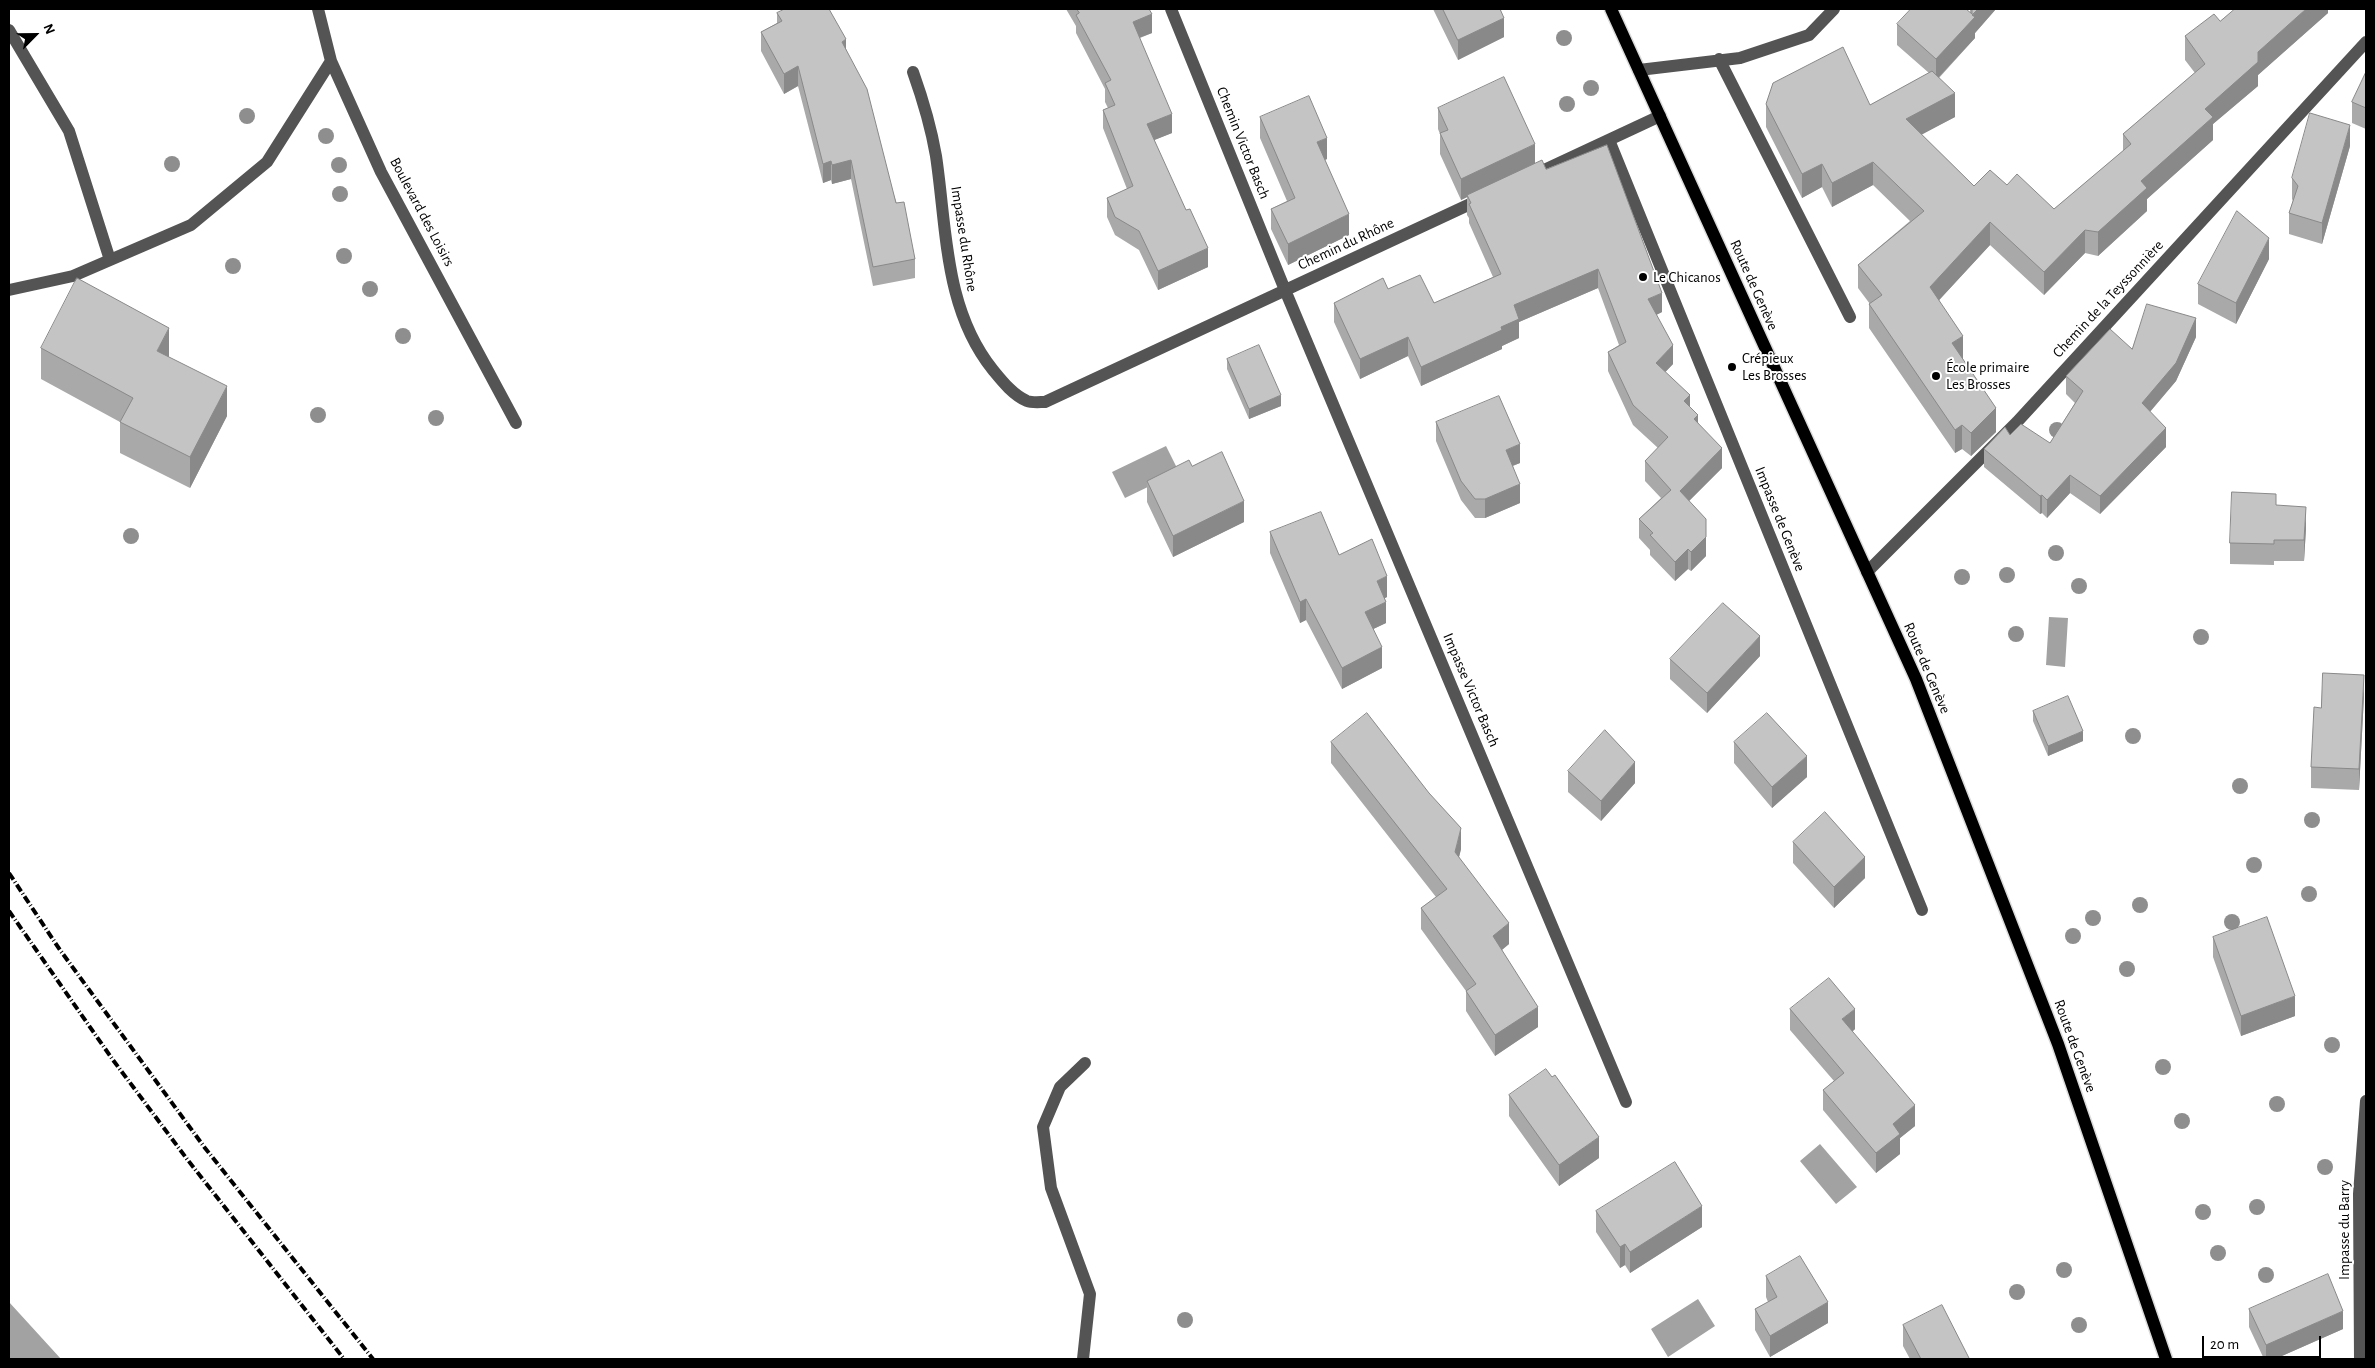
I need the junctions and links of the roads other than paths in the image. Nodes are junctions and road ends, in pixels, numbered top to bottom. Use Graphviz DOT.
graph roads {
  1 [pos="318,9"];
  2 [pos="1171,9"];
  3 [pos="1611,9"];
  4 [pos="1834,9"];
  5 [pos="9,30"];
  6 [pos="2366,42"];
  7 [pos="1719,59"];
  8 [pos="332,61"];
  9 [pos="1639,70"];
  10 [pos="913,72"];
  11 [pos="1660,116"];
  12 [pos="1609,140"];
  13 [pos="1526,179"];
  14 [pos="1490,195"];
  15 [pos="110,260"];
  16 [pos="9,290"];
  17 [pos="1285,290"];
  18 [pos="1850,317"];
  19 [pos="1046,402"];
  20 [pos="516,423"];
  21 [pos="1867,572"];
  22 [pos="1922,910"];
  23 [pos="1086,1063"];
  24 [pos="2366,1101"];
  25 [pos="1626,1102"];
  26 [pos="1083,1359"];
  27 [pos="2166,1359"];
  28 [pos="2360,1359"];
  1 -- 8 [label="street, Boulevard des Loisirs"];
  2 -- 17 [label="street, Chemin Victor Basch"];
  3 -- 9 [label="main road, Route de Genève"];
  4 -- 7 [label="street"];
  5 -- 15 [label="street"];
  6 -- 21 [label="street, Chemin de la Teyssonnière"];
  7 -- 9 [label="street"];
  7 -- 18 [label="street"];
  8 -- 15 [label="street"];
  8 -- 20 [label="street, Boulevard des Loisirs"];
  9 -- 11 [label="main road, Route de Genève"];
  10 -- 19 [label="street, Impasse du Rhône"];
  11 -- 12 [label="street"];
  11 -- 21 [label="main road, Route de Genève"];
  12 -- 13 [label="street"];
  12 -- 22 [label="street, Impasse de Genève"];
  14 -- 17 [label="street, Chemin du Rhône"];
  15 -- 16 [label="street"];
  17 -- 19 [label="street, Chemin du Rhône"];
  17 -- 25 [label="street, Impasse Victor Basch"];
  21 -- 27 [label="main road, Route de Genève"];
  23 -- 26 [label="street"];
  24 -- 28 [label="street, Impasse du Barry"];
}
